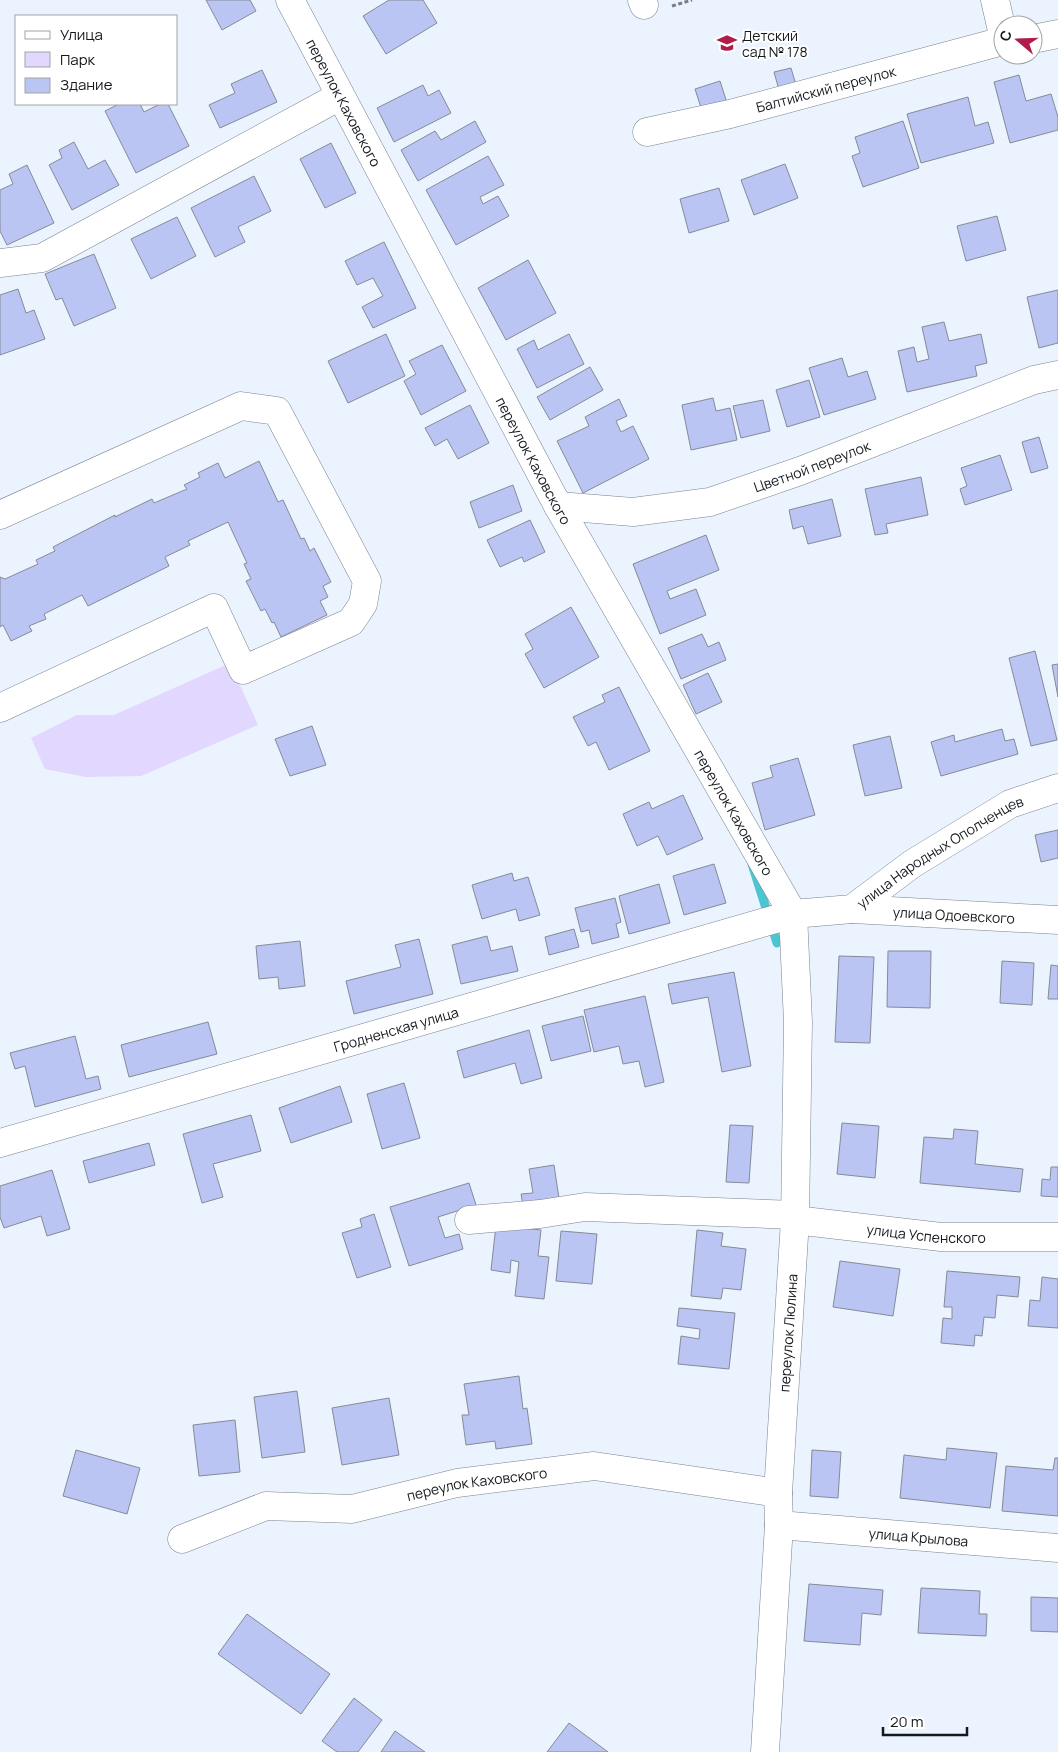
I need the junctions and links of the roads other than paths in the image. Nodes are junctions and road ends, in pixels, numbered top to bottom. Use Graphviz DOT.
graph roads {
  1 [pos="290,0"];
  2 [pos="995,0"];
  3 [pos="998,15"];
  4 [pos="1058,34"];
  5 [pos="1043,38"];
  6 [pos="993,44"];
  7 [pos="340,96"];
  8 [pos="647,132"];
  9 [pos="0,263"];
  10 [pos="1058,375"];
  11 [pos="558,506"];
  12 [pos="0,515"];
  13 [pos="0,708"];
  14 [pos="1058,788"];
  15 [pos="852,909"];
  16 [pos="794,914"];
  17 [pos="1058,920"];
  18 [pos="0,1143"];
  19 [pos="795,1217"];
  20 [pos="470,1220"];
  21 [pos="1058,1236"];
  22 [pos="778,1492"];
  23 [pos="779,1526"];
  24 [pos="182,1539"];
  25 [pos="1058,1548"];
  26 [pos="765,1752"];
  1 -- 7 [label="street, переулок Каховского"];
  2 -- 3 [label="street"];
  4 -- 5 [label="street"];
  6 -- 8 [label="street, Балтийский переулок"];
  7 -- 9 [label="street"];
  7 -- 11 [label="street, переулок Каховского"];
  10 -- 11 [label="street, Цветной переулок"];
  11 -- 16 [label="street, переулок Каховского"];
  12 -- 13 [label="street"];
  14 -- 15 [label="street, улица Народных Ополченцев"];
  15 -- 16 [label="street, улица Народных Ополченцев"];
  15 -- 17 [label="street, улица Одоевского"];
  16 -- 18 [label="street, Гродненская улица"];
  16 -- 19 [label="street, переулок Люлина"];
  19 -- 20 [label="street"];
  19 -- 21 [label="street, улица Успенского"];
  19 -- 22 [label="street, переулок Люлина"];
  22 -- 23 [label="street, переулок Люлина"];
  22 -- 24 [label="street, переулок Каховского"];
  23 -- 25 [label="street, улица Крылова"];
  23 -- 26 [label="street, переулок Люлина"];
}
